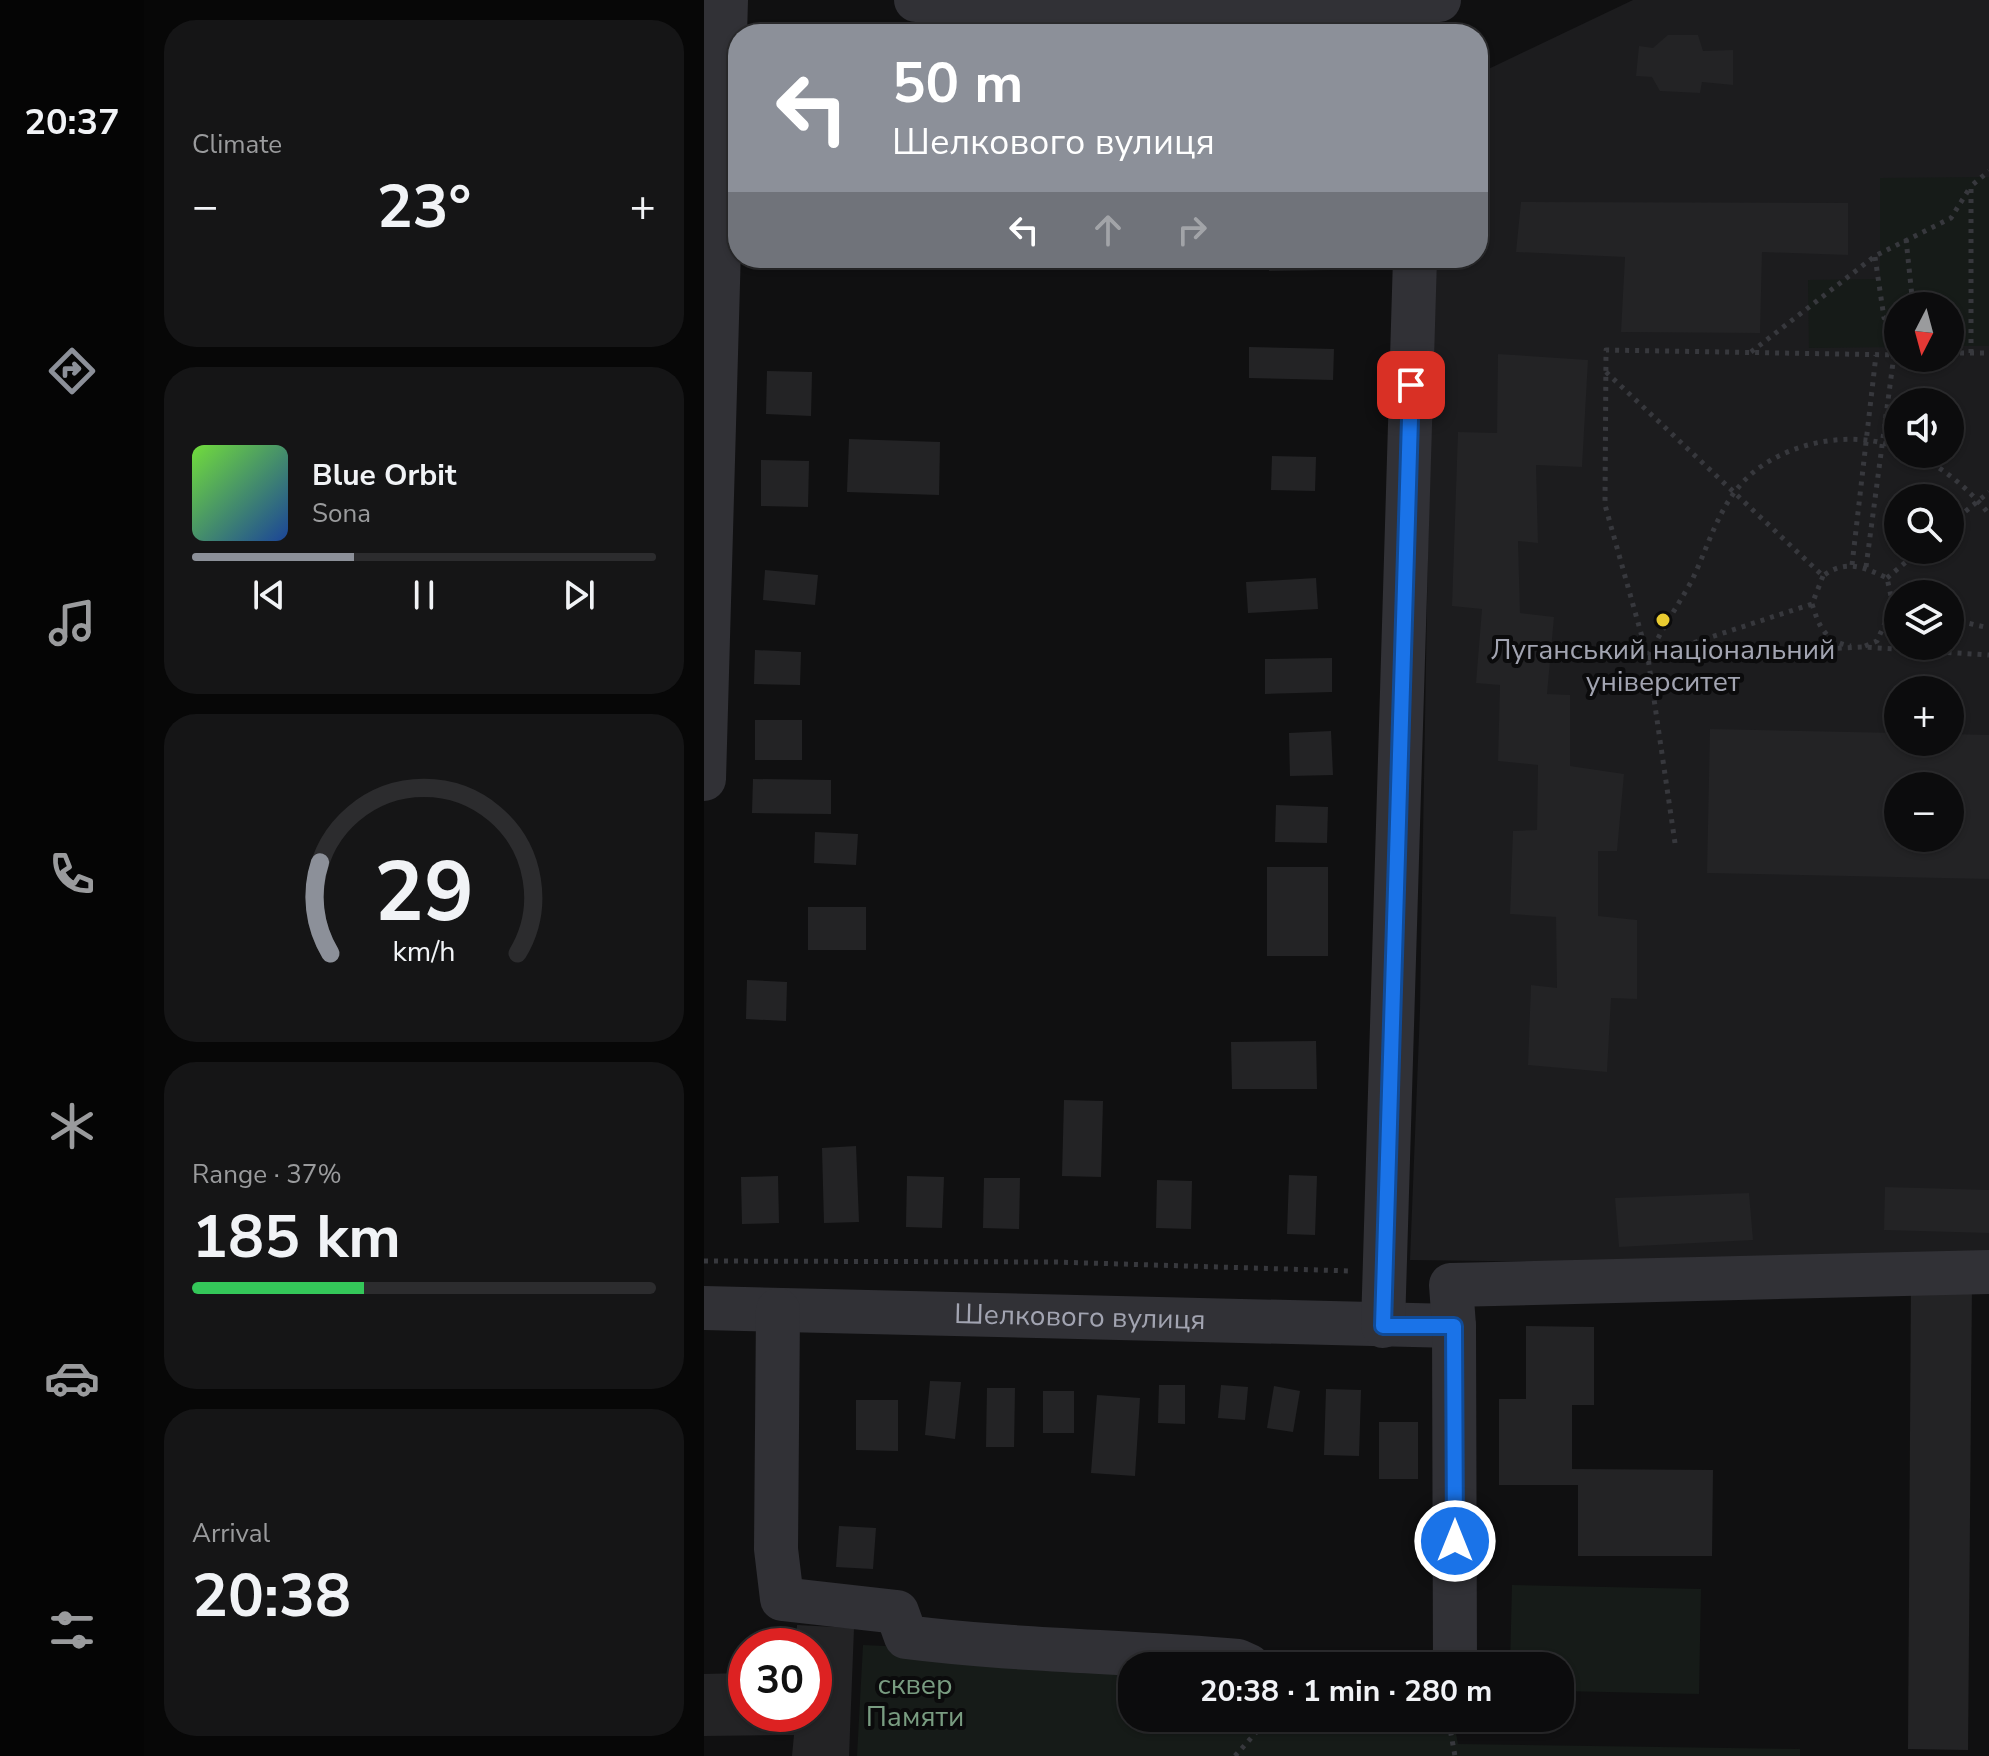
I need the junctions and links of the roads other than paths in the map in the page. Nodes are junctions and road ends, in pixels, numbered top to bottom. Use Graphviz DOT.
graph roads {
  1 [pos="726,0"];
  2 [pos="916,0"];
  3 [pos="1428,13"];
  4 [pos="1415,268"];
  5 [pos="704,779"];
  6 [pos="1989,1272"];
  7 [pos="704,1308"];
  8 [pos="778,1310"];
  9 [pos="1383,1326"];
  10 [pos="1454,1326"];
  11 [pos="1130,1652"];
  12 [pos="1455,1652"];
  1 -- 5 [label="street"];
  2 -- 3 [label="street"];
  4 -- 9 [label="street"];
  6 -- 10 [label="street"];
  7 -- 8 [label="street, Шелкового вулиця"];
  8 -- 9 [label="street, Шелкового вулиця"];
  8 -- 11 [label="street"];
  9 -- 10 [label="street, Шелкового вулиця"];
  10 -- 12 [label="street"];
}
